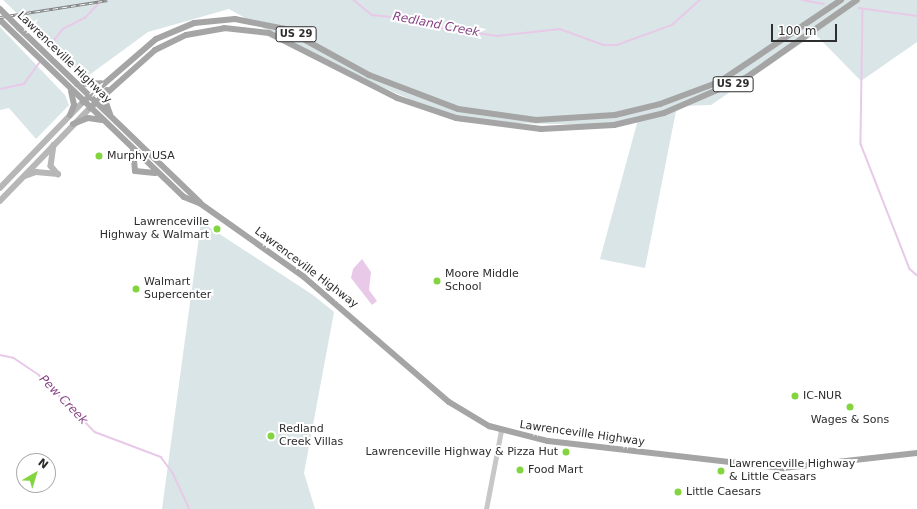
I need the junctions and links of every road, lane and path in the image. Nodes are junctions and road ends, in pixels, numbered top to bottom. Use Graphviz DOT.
graph roads {
  1 [pos="841,0"];
  2 [pos="857,0"];
  3 [pos="0,9"];
  4 [pos="0,20"];
  5 [pos="202,21"];
  6 [pos="204,30"];
  7 [pos="336,57"];
  8 [pos="332,64"];
  9 [pos="104,81"];
  10 [pos="77,84"];
  11 [pos="71,90"];
  12 [pos="107,90"];
  13 [pos="89,96"];
  14 [pos="83,102"];
  15 [pos="95,102"];
  16 [pos="90,108"];
  17 [pos="458,109"];
  18 [pos="70,115"];
  19 [pos="456,118"];
  20 [pos="113,119"];
  21 [pos="102,120"];
  22 [pos="73,124"];
  23 [pos="55,143"];
  24 [pos="132,149"];
  25 [pos="160,176"];
  26 [pos="22,177"];
  27 [pos="0,188"];
  28 [pos="0,201"];
  29 [pos="201,204"];
  30 [pos="501,430"];
  31 [pos="917,453"];
  32 [pos="486,509"];
  1 -- 17 [label="main road, US 29"];
  2 -- 19 [label="main road, US 29"];
  3 -- 10 [label="main road, Lawrenceville Highway, bridge"];
  4 -- 11 [label="main road, Lawrenceville Highway"];
  5 -- 6 [label="main road"];
  5 -- 7 [label="main road, US 29"];
  5 -- 9 [label="main road, US 29"];
  6 -- 8 [label="main road, US 29"];
  6 -- 12 [label="main road, US 29"];
  7 -- 8 [label="main road"];
  7 -- 17 [label="main road, US 29"];
  8 -- 19 [label="main road, US 29"];
  9 -- 10 [label="main road"];
  9 -- 13 [label="main road"];
  10 -- 13 [label="main road, Lawrenceville Highway"];
  11 -- 14 [label="main road, Lawrenceville Highway"];
  11 -- 18 [label="main road"];
  12 -- 15 [label="main road, US 29"];
  12 -- 20 [label="main road"];
  13 -- 14 [label="main road"];
  13 -- 15 [label="main road, Lawrenceville Highway"];
  14 -- 16 [label="main road, Lawrenceville Highway"];
  14 -- 18 [label="main road"];
  15 -- 16 [label="main road, US 29"];
  15 -- 20 [label="main road, Lawrenceville Highway"];
  16 -- 21 [label="main road, Lawrenceville Highway"];
  16 -- 22 [label="main road"];
  17 -- 19 [label="main road"];
  18 -- 27 [label="main road"];
  20 -- 29 [label="main road, Lawrenceville Highway"];
  21 -- 22 [label="main road"];
  21 -- 24 [label="main road, Lawrenceville Highway"];
  22 -- 23 [label="main road"];
  23 -- 26 [label="main road"];
  23 -- 26 [label="main road"];
  24 -- 25 [label="main road, Lawrenceville Highway"];
  24 -- 25 [label="main road"];
  25 -- 29 [label="main road, Lawrenceville Highway"];
  26 -- 28 [label="main road"];
  29 -- 30 [label="main road, Lawrenceville Highway"];
  30 -- 31 [label="main road, Lawrenceville Highway"];
  30 -- 32 [label="street"];
}
